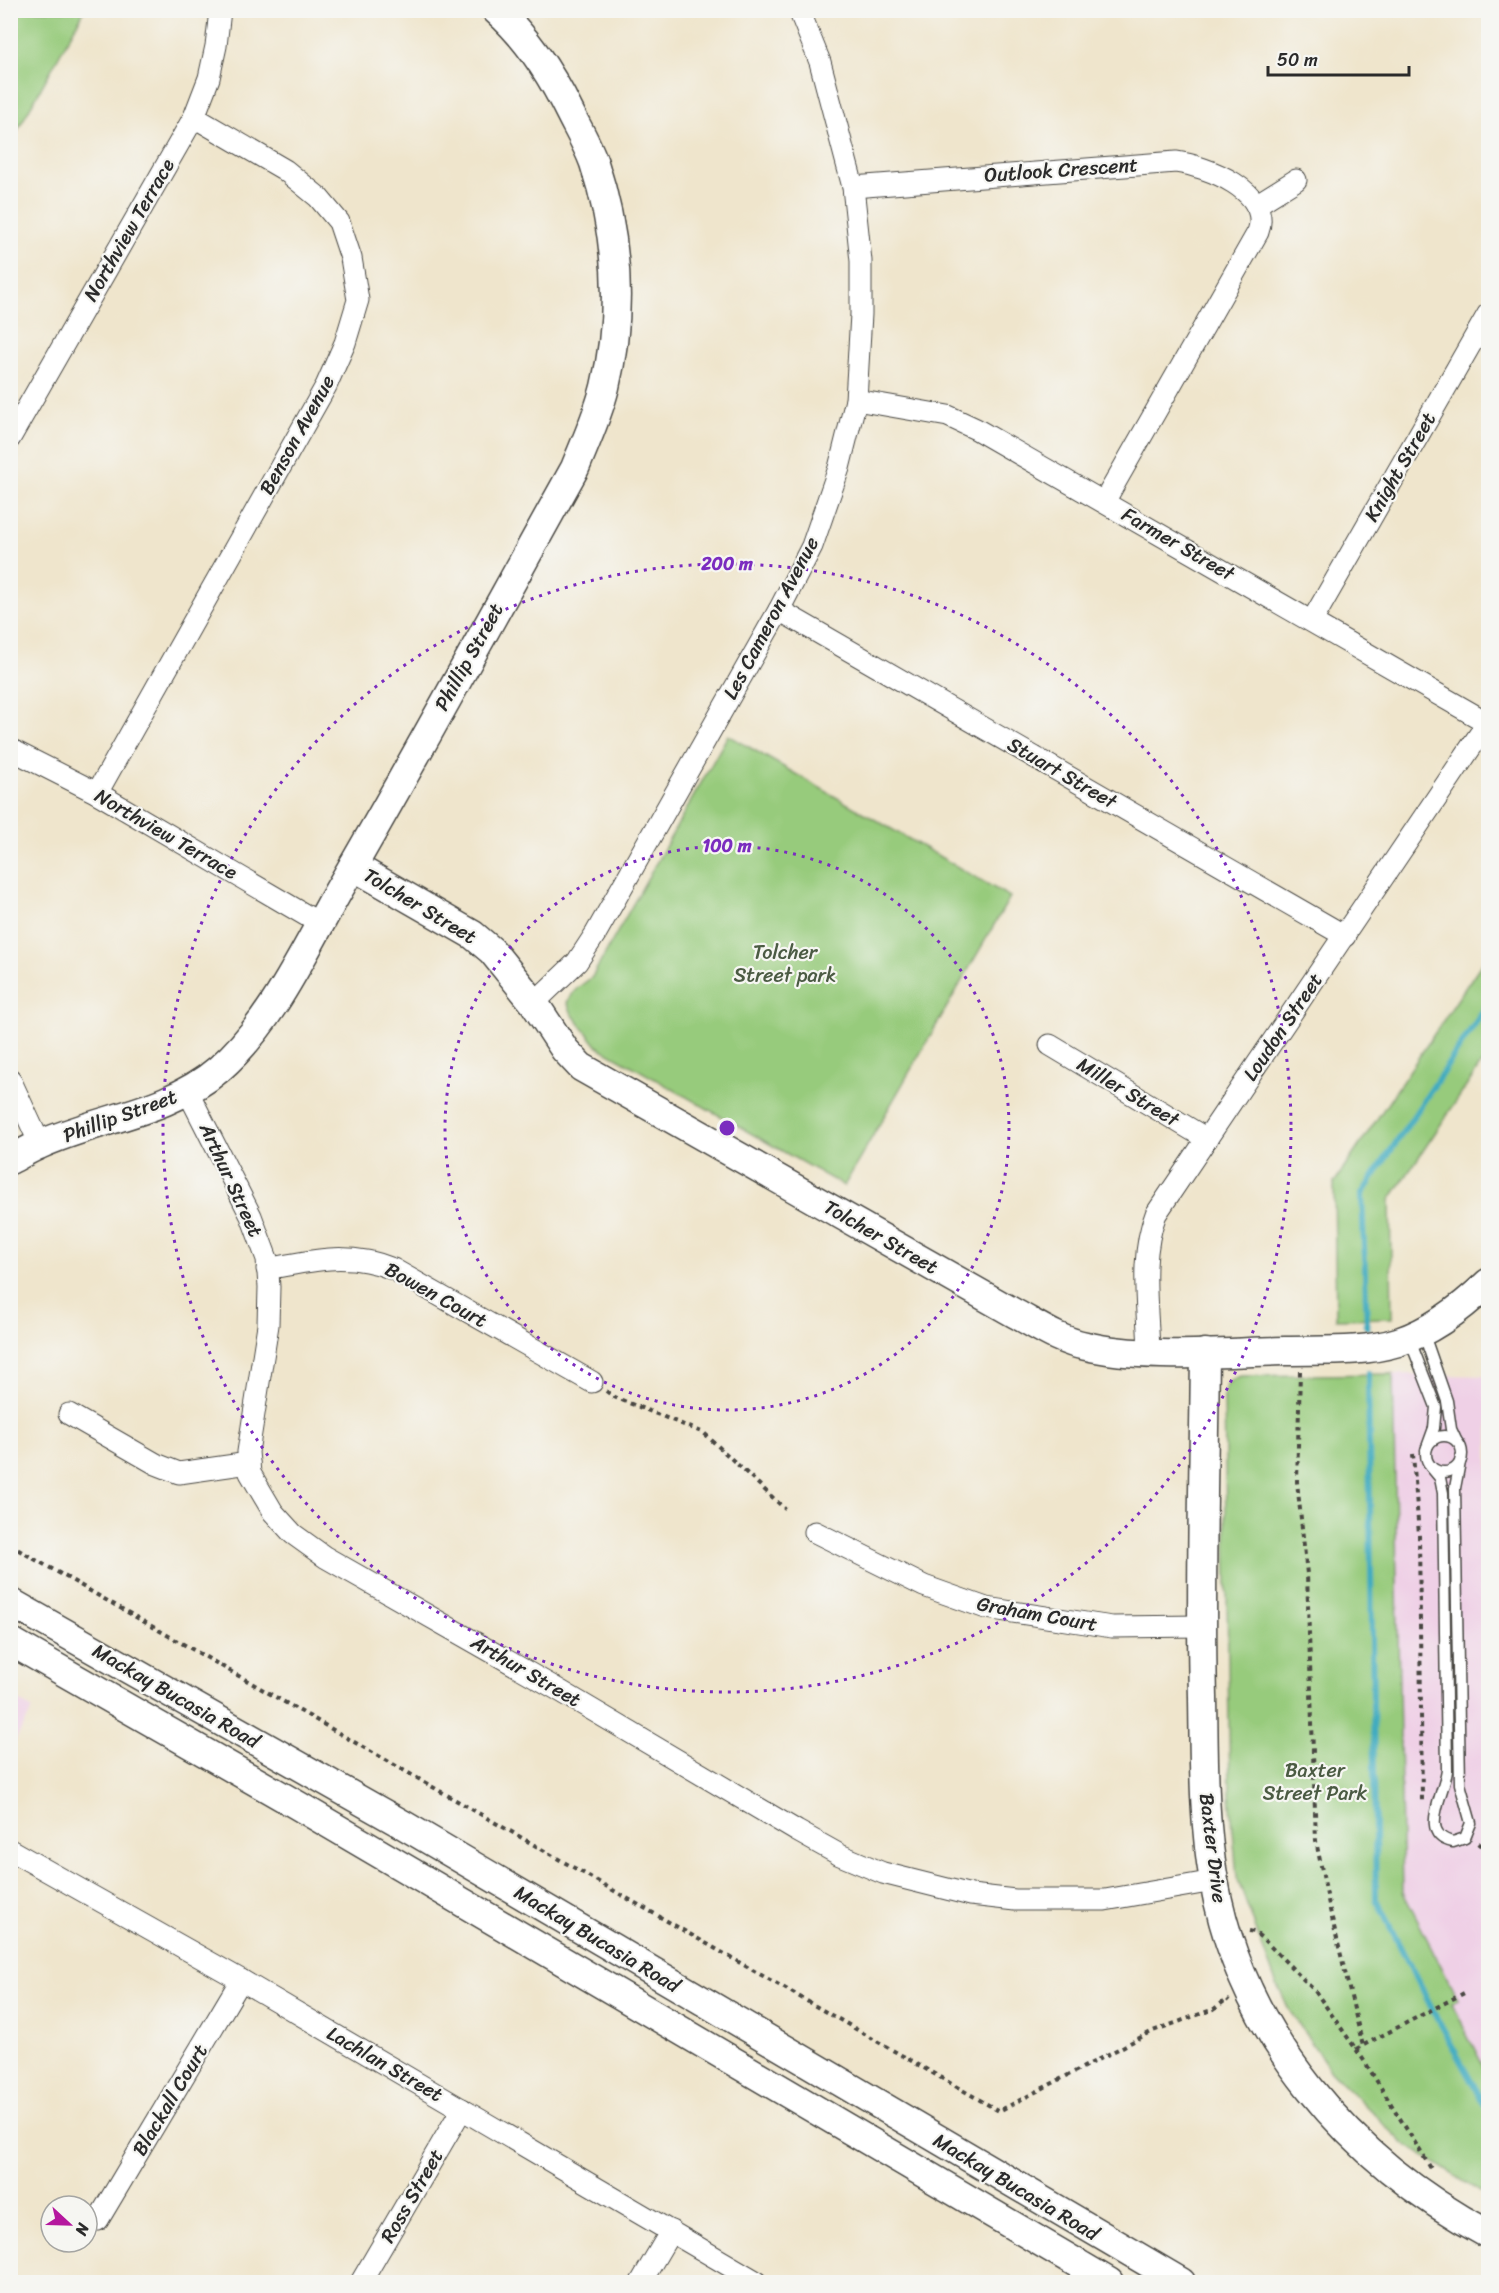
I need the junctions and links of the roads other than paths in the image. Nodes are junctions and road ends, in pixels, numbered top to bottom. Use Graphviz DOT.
graph roads {
  1 [pos="220,10"];
  2 [pos="799,10"];
  3 [pos="510,14"];
  4 [pos="194,117"];
  5 [pos="1296,180"];
  6 [pos="853,187"];
  7 [pos="1256,205"];
  8 [pos="1488,314"];
  9 [pos="856,400"];
  10 [pos="11,436"];
  11 [pos="1104,501"];
  12 [pos="779,610"];
  13 [pos="1312,621"];
  14 [pos="1488,723"];
  15 [pos="10,748"];
  16 [pos="97,793"];
  17 [pos="353,866"];
  18 [pos="320,923"];
  19 [pos="1345,936"];
  20 [pos="534,1003"];
  21 [pos="1050,1045"];
  22 [pos="10,1079"];
  23 [pos="188,1092"];
  24 [pos="1207,1139"];
  25 [pos="40,1144"];
  26 [pos="10,1160"];
  27 [pos="267,1269"];
  28 [pos="1488,1283"];
  29 [pos="1416,1335"];
  30 [pos="1149,1353"];
  31 [pos="1205,1353"];
  32 [pos="592,1382"];
  33 [pos="69,1414"];
  34 [pos="1457,1442"];
  35 [pos="1426,1450"];
  36 [pos="1461,1457"];
  37 [pos="249,1463"];
  38 [pos="1430,1466"];
  39 [pos="815,1532"];
  40 [pos="10,1602"];
  41 [pos="1201,1626"];
  42 [pos="10,1641"];
  43 [pos="10,1850"];
  44 [pos="1214,1881"];
  45 [pos="241,1980"];
  46 [pos="462,2109"];
  47 [pos="99,2218"];
  48 [pos="671,2231"];
  49 [pos="1488,2234"];
  50 [pos="361,2283"];
  51 [pos="640,2283"];
  52 [pos="757,2283"];
  53 [pos="1109,2283"];
  54 [pos="1180,2283"];
  1 -- 4 [label="street, Northview Terrace"];
  2 -- 6 [label="street, Les Cameron Avenue"];
  3 -- 17 [label="street, Phillip Street"];
  4 -- 10 [label="street, Northview Terrace"];
  4 -- 16 [label="street, Benson Avenue"];
  5 -- 7 [label="street"];
  6 -- 7 [label="street, Outlook Crescent"];
  6 -- 9 [label="street, Les Cameron Avenue"];
  7 -- 11 [label="street"];
  8 -- 13 [label="street, Knight Street"];
  9 -- 11 [label="street, Farmer Street"];
  9 -- 12 [label="street, Les Cameron Avenue"];
  11 -- 13 [label="street, Farmer Street"];
  12 -- 19 [label="street, Stuart Street"];
  12 -- 20 [label="street, Les Cameron Avenue"];
  13 -- 14 [label="street, Farmer Street"];
  14 -- 19 [label="street, Loudon Street"];
  15 -- 16 [label="street, Northview Terrace"];
  16 -- 18 [label="street, Northview Terrace"];
  17 -- 18 [label="street, Phillip Street"];
  17 -- 20 [label="street, Tolcher Street"];
  18 -- 23 [label="street, Phillip Street"];
  19 -- 24 [label="street, Loudon Street"];
  20 -- 30 [label="street, Tolcher Street"];
  21 -- 24 [label="street, Miller Street"];
  22 -- 25 [label="street"];
  23 -- 25 [label="street, Phillip Street"];
  23 -- 27 [label="street, Arthur Street"];
  24 -- 30 [label="street, Loudon Street"];
  25 -- 26 [label="street, Phillip Street"];
  27 -- 32 [label="street, Bowen Court"];
  27 -- 37 [label="street, Arthur Street"];
  28 -- 29 [label="street, Tolcher Street"];
  29 -- 31 [label="street, Tolcher Street"];
  29 -- 34 [label="lane"];
  29 -- 35 [label="lane"];
  30 -- 31 [label="street, Tolcher Street"];
  31 -- 41 [label="street, Baxter Drive"];
  33 -- 37 [label="street"];
  34 -- 35 [label="lane"];
  34 -- 36 [label="lane"];
  35 -- 38 [label="lane"];
  36 -- 38 [label="lane"];
  36 -- 38 [label="lane"];
  37 -- 44 [label="street, Arthur Street"];
  39 -- 41 [label="street, Graham Court"];
  40 -- 54 [label="street, Mackay Bucasia Road"];
  41 -- 44 [label="street, Baxter Drive"];
  42 -- 53 [label="street, Mackay Bucasia Road"];
  43 -- 45 [label="street, Lachlan Street"];
  44 -- 49 [label="street, Baxter Drive"];
  45 -- 46 [label="street, Lachlan Street"];
  45 -- 47 [label="street, Blackall Court"];
  46 -- 48 [label="street, Lachlan Street"];
  46 -- 50 [label="street, Ross Street"];
  48 -- 51 [label="street"];
  48 -- 52 [label="street, Lachlan Street"];
}
